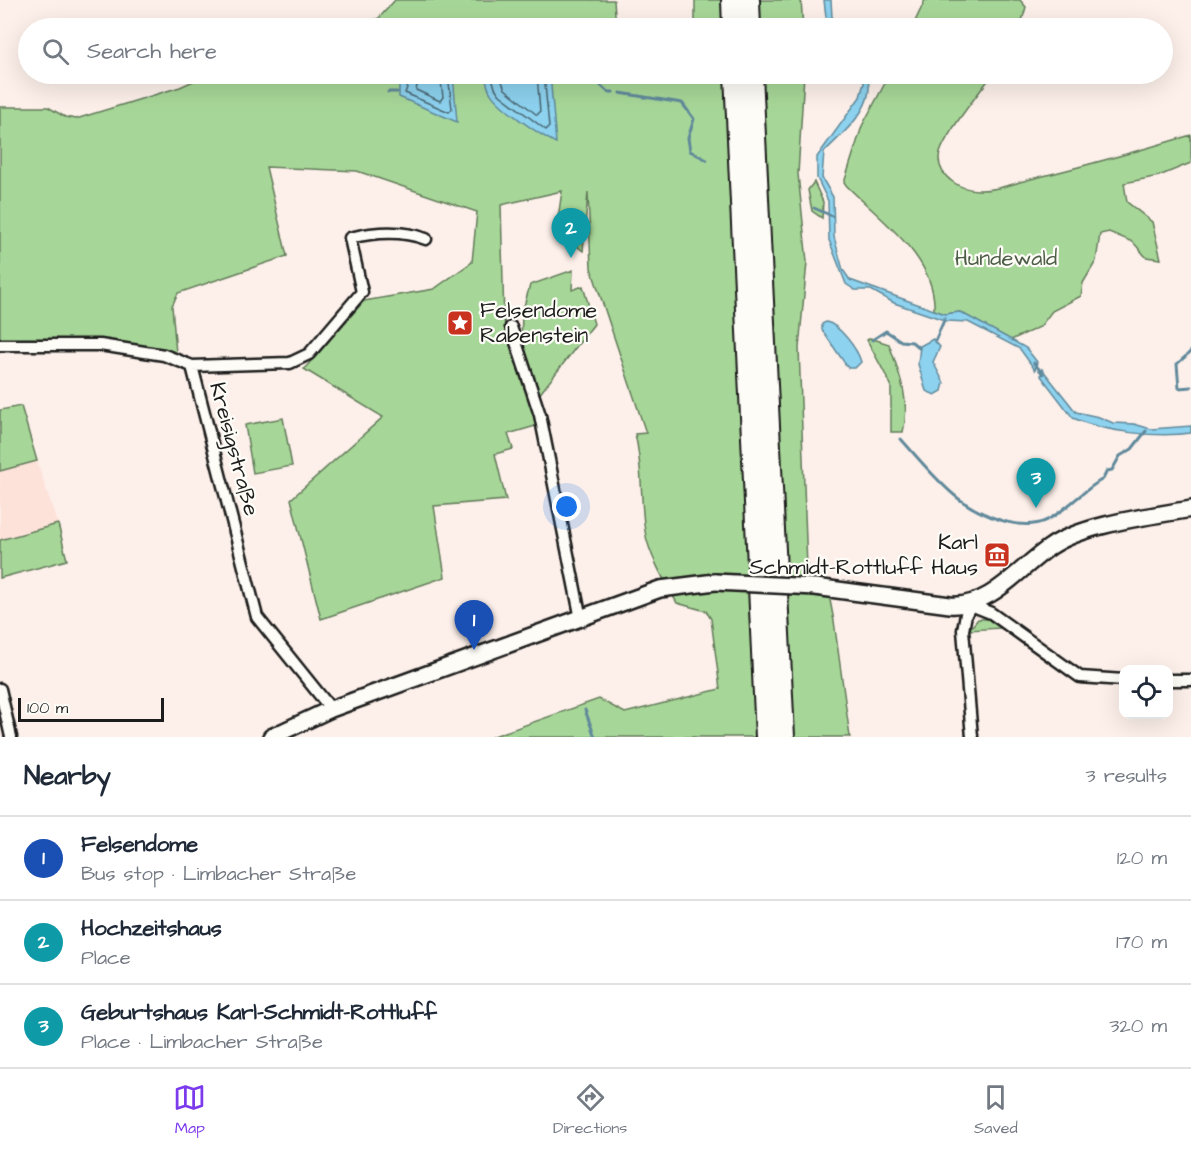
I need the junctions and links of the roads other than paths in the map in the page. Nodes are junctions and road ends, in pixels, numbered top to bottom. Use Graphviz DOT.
graph roads {
  1 [pos="732,0"];
  2 [pos="749,0"];
  3 [pos="733,18"];
  4 [pos="750,18"];
  5 [pos="735,84"];
  6 [pos="752,84"];
  7 [pos="426,239"];
  8 [pos="511,327"];
  9 [pos="0,345"];
  10 [pos="192,366"];
  11 [pos="1191,509"];
  12 [pos="971,605"];
  13 [pos="581,619"];
  14 [pos="1119,680"];
  15 [pos="1173,680"];
  16 [pos="1191,680"];
  17 [pos="0,689"];
  18 [pos="332,709"];
  19 [pos="3,722"];
  20 [pos="11,737"];
  21 [pos="270,737"];
  22 [pos="766,737"];
  23 [pos="784,737"];
  24 [pos="972,737"];
  1 -- 3 [label="highway"];
  2 -- 4 [label="highway"];
  5 -- 22 [label="highway"];
  6 -- 23 [label="highway"];
  7 -- 10 [label="street"];
  8 -- 13 [label="street"];
  9 -- 10 [label="street, Kreisigstraße"];
  10 -- 18 [label="street, Kreisigstraße"];
  11 -- 12 [label="street"];
  12 -- 13 [label="street, bridge"];
  12 -- 14 [label="street"];
  12 -- 24 [label="street"];
  13 -- 18 [label="street"];
  15 -- 16 [label="street"];
  17 -- 19 [label="street"];
  18 -- 21 [label="street"];
  19 -- 20 [label="street"];
}
